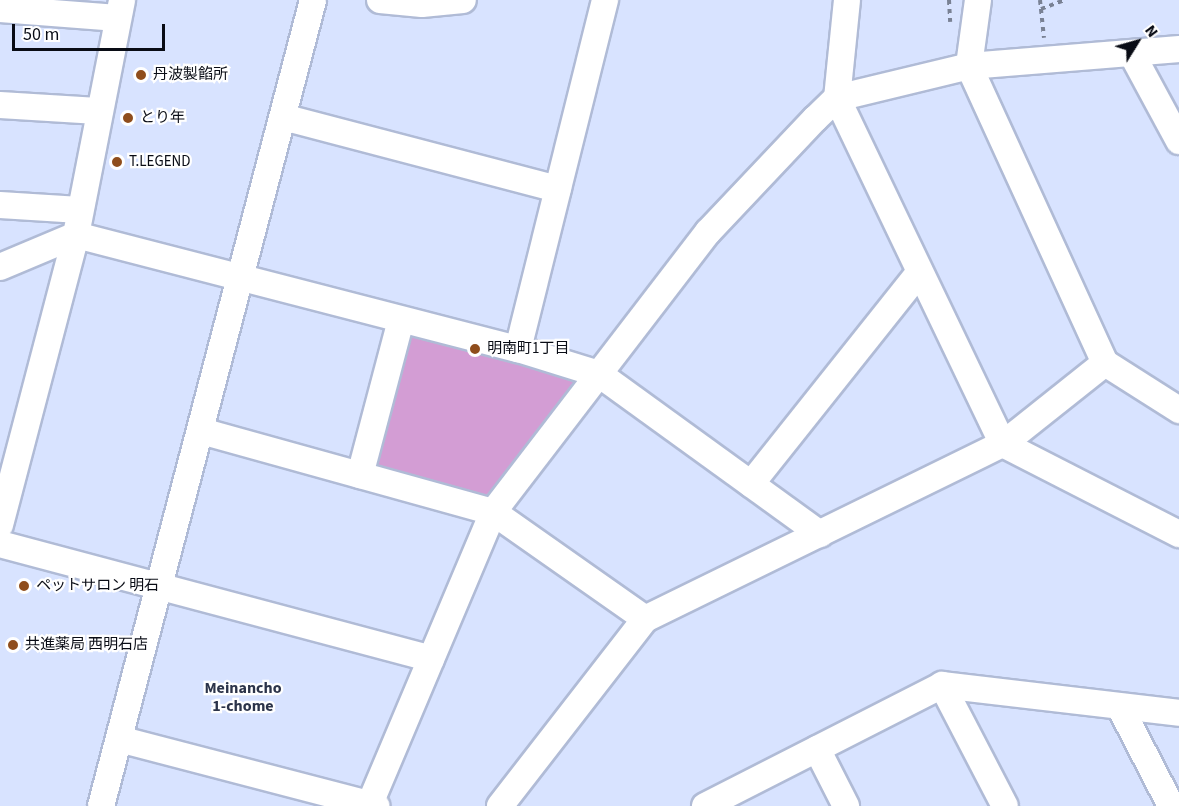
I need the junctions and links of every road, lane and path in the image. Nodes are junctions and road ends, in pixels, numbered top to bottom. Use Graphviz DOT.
graph roads {
  1 [pos="313,0"];
  2 [pos="380,0"];
  3 [pos="463,0"];
  4 [pos="605,0"];
  5 [pos="847,0"];
  6 [pos="978,0"];
  7 [pos="1040,0"];
  8 [pos="1064,0"];
  9 [pos="0,9"];
  10 [pos="120,9"];
  11 [pos="1041,9"];
  12 [pos="1179,49"];
  13 [pos="1132,54"];
  14 [pos="1047,60"];
  15 [pos="969,66"];
  16 [pos="837,98"];
  17 [pos="0,105"];
  18 [pos="98,111"];
  19 [pos="283,117"];
  20 [pos="1179,141"];
  21 [pos="558,189"];
  22 [pos="0,205"];
  23 [pos="78,223"];
  24 [pos="0,267"];
  25 [pos="918,274"];
  26 [pos="240,277"];
  27 [pos="401,320"];
  28 [pos="518,349"];
  29 [pos="1105,363"];
  30 [pos="599,374"];
  31 [pos="1179,410"];
  32 [pos="201,431"];
  33 [pos="1003,444"];
  34 [pos="360,475"];
  35 [pos="751,484"];
  36 [pos="493,512"];
  37 [pos="0,525"];
  38 [pos="820,534"];
  39 [pos="1179,534"];
  40 [pos="0,544"];
  41 [pos="160,585"];
  42 [pos="645,620"];
  43 [pos="431,659"];
  44 [pos="942,685"];
  45 [pos="1120,707"];
  46 [pos="1179,713"];
  47 [pos="119,739"];
  48 [pos="817,749"];
  49 [pos="372,805"];
  50 [pos="101,806"];
  51 [pos="500,806"];
  52 [pos="705,806"];
  53 [pos="846,806"];
  54 [pos="1005,806"];
  55 [pos="1171,806"];
  1 -- 19 [label="street"];
  2 -- 3 [label="street"];
  4 -- 21 [label="street"];
  5 -- 16 [label="street"];
  6 -- 15 [label="street"];
  7 -- 11 [label="path"];
  8 -- 11 [label="path"];
  9 -- 10 [label="street"];
  10 -- 18 [label="street"];
  11 -- 14 [label="path"];
  12 -- 13 [label="street"];
  13 -- 14 [label="street"];
  13 -- 20 [label="street"];
  14 -- 15 [label="street"];
  15 -- 16 [label="street"];
  15 -- 29 [label="street"];
  16 -- 25 [label="street"];
  16 -- 30 [label="street"];
  17 -- 18 [label="street"];
  18 -- 23 [label="street"];
  19 -- 21 [label="street"];
  19 -- 26 [label="street"];
  21 -- 28 [label="street"];
  22 -- 23 [label="street"];
  23 -- 24 [label="street"];
  23 -- 26 [label="street"];
  23 -- 37 [label="street"];
  25 -- 33 [label="street"];
  25 -- 35 [label="street"];
  26 -- 27 [label="street"];
  26 -- 32 [label="street"];
  27 -- 28 [label="street"];
  27 -- 34 [label="street"];
  28 -- 30 [label="street"];
  29 -- 31 [label="street"];
  29 -- 33 [label="street"];
  30 -- 35 [label="street"];
  30 -- 36 [label="street"];
  32 -- 34 [label="street"];
  32 -- 41 [label="street"];
  33 -- 38 [label="street"];
  33 -- 39 [label="street"];
  34 -- 36 [label="street"];
  35 -- 38 [label="street"];
  36 -- 42 [label="street"];
  36 -- 43 [label="street"];
  38 -- 42 [label="street"];
  40 -- 41 [label="street"];
  41 -- 43 [label="street"];
  41 -- 47 [label="street"];
  42 -- 51 [label="street"];
  43 -- 49 [label="street"];
  44 -- 45 [label="street"];
  44 -- 48 [label="street"];
  44 -- 54 [label="street"];
  45 -- 46 [label="street"];
  45 -- 55 [label="street"];
  47 -- 49 [label="street"];
  47 -- 50 [label="street"];
  48 -- 52 [label="street"];
  48 -- 53 [label="street"];
}
